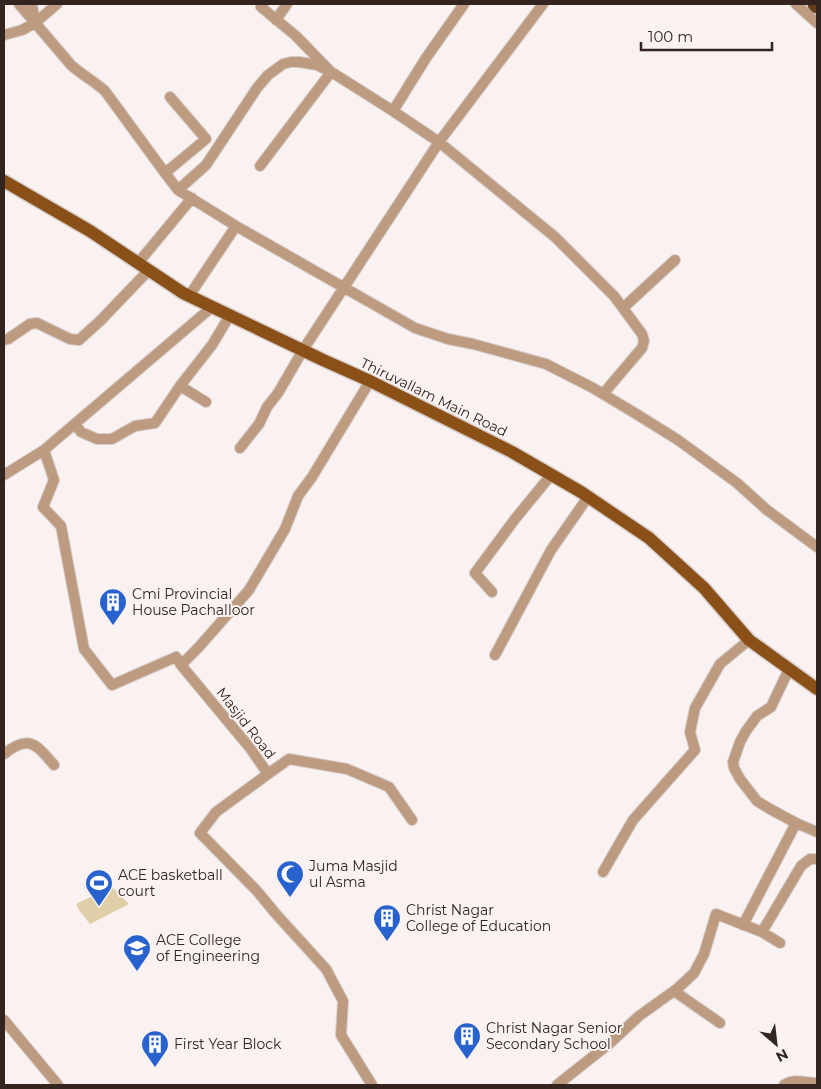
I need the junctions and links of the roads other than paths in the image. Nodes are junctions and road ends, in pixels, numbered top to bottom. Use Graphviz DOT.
graph roads {
  1 [pos="19,4"];
  2 [pos="32,4"];
  3 [pos="57,4"];
  4 [pos="263,4"];
  5 [pos="287,4"];
  6 [pos="464,4"];
  7 [pos="543,4"];
  8 [pos="796,4"];
  9 [pos="276,20"];
  10 [pos="35,23"];
  11 [pos="817,23"];
  12 [pos="4,35"];
  13 [pos="331,72"];
  14 [pos="170,97"];
  15 [pos="393,111"];
  16 [pos="438,142"];
  17 [pos="260,166"];
  18 [pos="165,173"];
  19 [pos="4,181"];
  20 [pos="178,190"];
  21 [pos="192,198"];
  22 [pos="236,226"];
  23 [pos="675,260"];
  24 [pos="138,263"];
  25 [pos="149,270"];
  26 [pos="345,287"];
  27 [pos="189,296"];
  28 [pos="212,307"];
  29 [pos="623,308"];
  30 [pos="230,315"];
  31 [pos="4,340"];
  32 [pos="303,350"];
  33 [pos="370,381"];
  34 [pos="180,386"];
  35 [pos="603,394"];
  36 [pos="206,402"];
  37 [pos="75,424"];
  38 [pos="240,448"];
  39 [pos="44,450"];
  40 [pos="4,475"];
  41 [pos="551,475"];
  42 [pos="588,497"];
  43 [pos="817,547"];
  44 [pos="492,592"];
  45 [pos="749,640"];
  46 [pos="495,656"];
  47 [pos="181,664"];
  48 [pos="789,669"];
  49 [pos="817,689"];
  50 [pos="6,748"];
  51 [pos="54,764"];
  52 [pos="268,774"];
  53 [pos="412,820"];
  54 [pos="796,823"];
  55 [pos="817,832"];
  56 [pos="817,859"];
  57 [pos="602,872"];
  58 [pos="743,925"];
  59 [pos="762,932"];
  60 [pos="780,943"];
  61 [pos="674,990"];
  62 [pos="4,1020"];
  63 [pos="720,1023"];
  64 [pos="817,1083"];
  65 [pos="58,1085"];
  66 [pos="372,1085"];
  67 [pos="557,1085"];
  68 [pos="784,1085"];
  1 -- 10 [label="street"];
  2 -- 10 [label="street"];
  3 -- 10 [label="street"];
  4 -- 9 [label="street"];
  5 -- 9 [label="street"];
  6 -- 15 [label="street"];
  7 -- 16 [label="street"];
  8 -- 11 [label="street"];
  9 -- 13 [label="street"];
  10 -- 12 [label="street"];
  10 -- 18 [label="street"];
  13 -- 15 [label="street"];
  13 -- 17 [label="street"];
  13 -- 20 [label="street"];
  14 -- 18 [label="street"];
  15 -- 16 [label="street"];
  16 -- 26 [label="street"];
  16 -- 29 [label="street"];
  18 -- 20 [label="street"];
  19 -- 24 [label="main road, Thiruvallam Main Road"];
  20 -- 21 [label="street"];
  21 -- 22 [label="street"];
  21 -- 24 [label="street"];
  22 -- 26 [label="street"];
  22 -- 27 [label="street"];
  23 -- 29 [label="street"];
  24 -- 25 [label="main road, Thiruvallam Main Road"];
  25 -- 27 [label="main road, Thiruvallam Main Road"];
  25 -- 31 [label="street"];
  26 -- 32 [label="street"];
  26 -- 35 [label="street"];
  27 -- 28 [label="main road, Thiruvallam Main Road"];
  28 -- 30 [label="main road, Thiruvallam Main Road"];
  28 -- 37 [label="street"];
  29 -- 35 [label="street"];
  30 -- 32 [label="main road, Thiruvallam Main Road"];
  30 -- 34 [label="street"];
  32 -- 33 [label="main road, Thiruvallam Main Road"];
  32 -- 38 [label="street"];
  33 -- 41 [label="main road, Thiruvallam Main Road"];
  33 -- 47 [label="street"];
  34 -- 36 [label="street"];
  34 -- 37 [label="street"];
  35 -- 43 [label="street"];
  37 -- 39 [label="street"];
  39 -- 40 [label="street"];
  39 -- 47 [label="street"];
  41 -- 42 [label="main road, Thiruvallam Main Road"];
  41 -- 44 [label="street"];
  42 -- 45 [label="main road, Thiruvallam Main Road"];
  42 -- 46 [label="street"];
  45 -- 48 [label="main road, Thiruvallam Main Road"];
  45 -- 57 [label="street"];
  47 -- 52 [label="street, Masjid Road"];
  48 -- 49 [label="main road, Thiruvallam Main Road"];
  48 -- 54 [label="street"];
  50 -- 51 [label="street"];
  52 -- 53 [label="street"];
  52 -- 66 [label="street, Masjid Road"];
  54 -- 55 [label="street"];
  54 -- 58 [label="street"];
  56 -- 59 [label="street"];
  58 -- 59 [label="street"];
  58 -- 61 [label="street"];
  59 -- 60 [label="street"];
  61 -- 63 [label="street"];
  61 -- 67 [label="street"];
  62 -- 65 [label="street"];
  64 -- 68 [label="street"];
}
